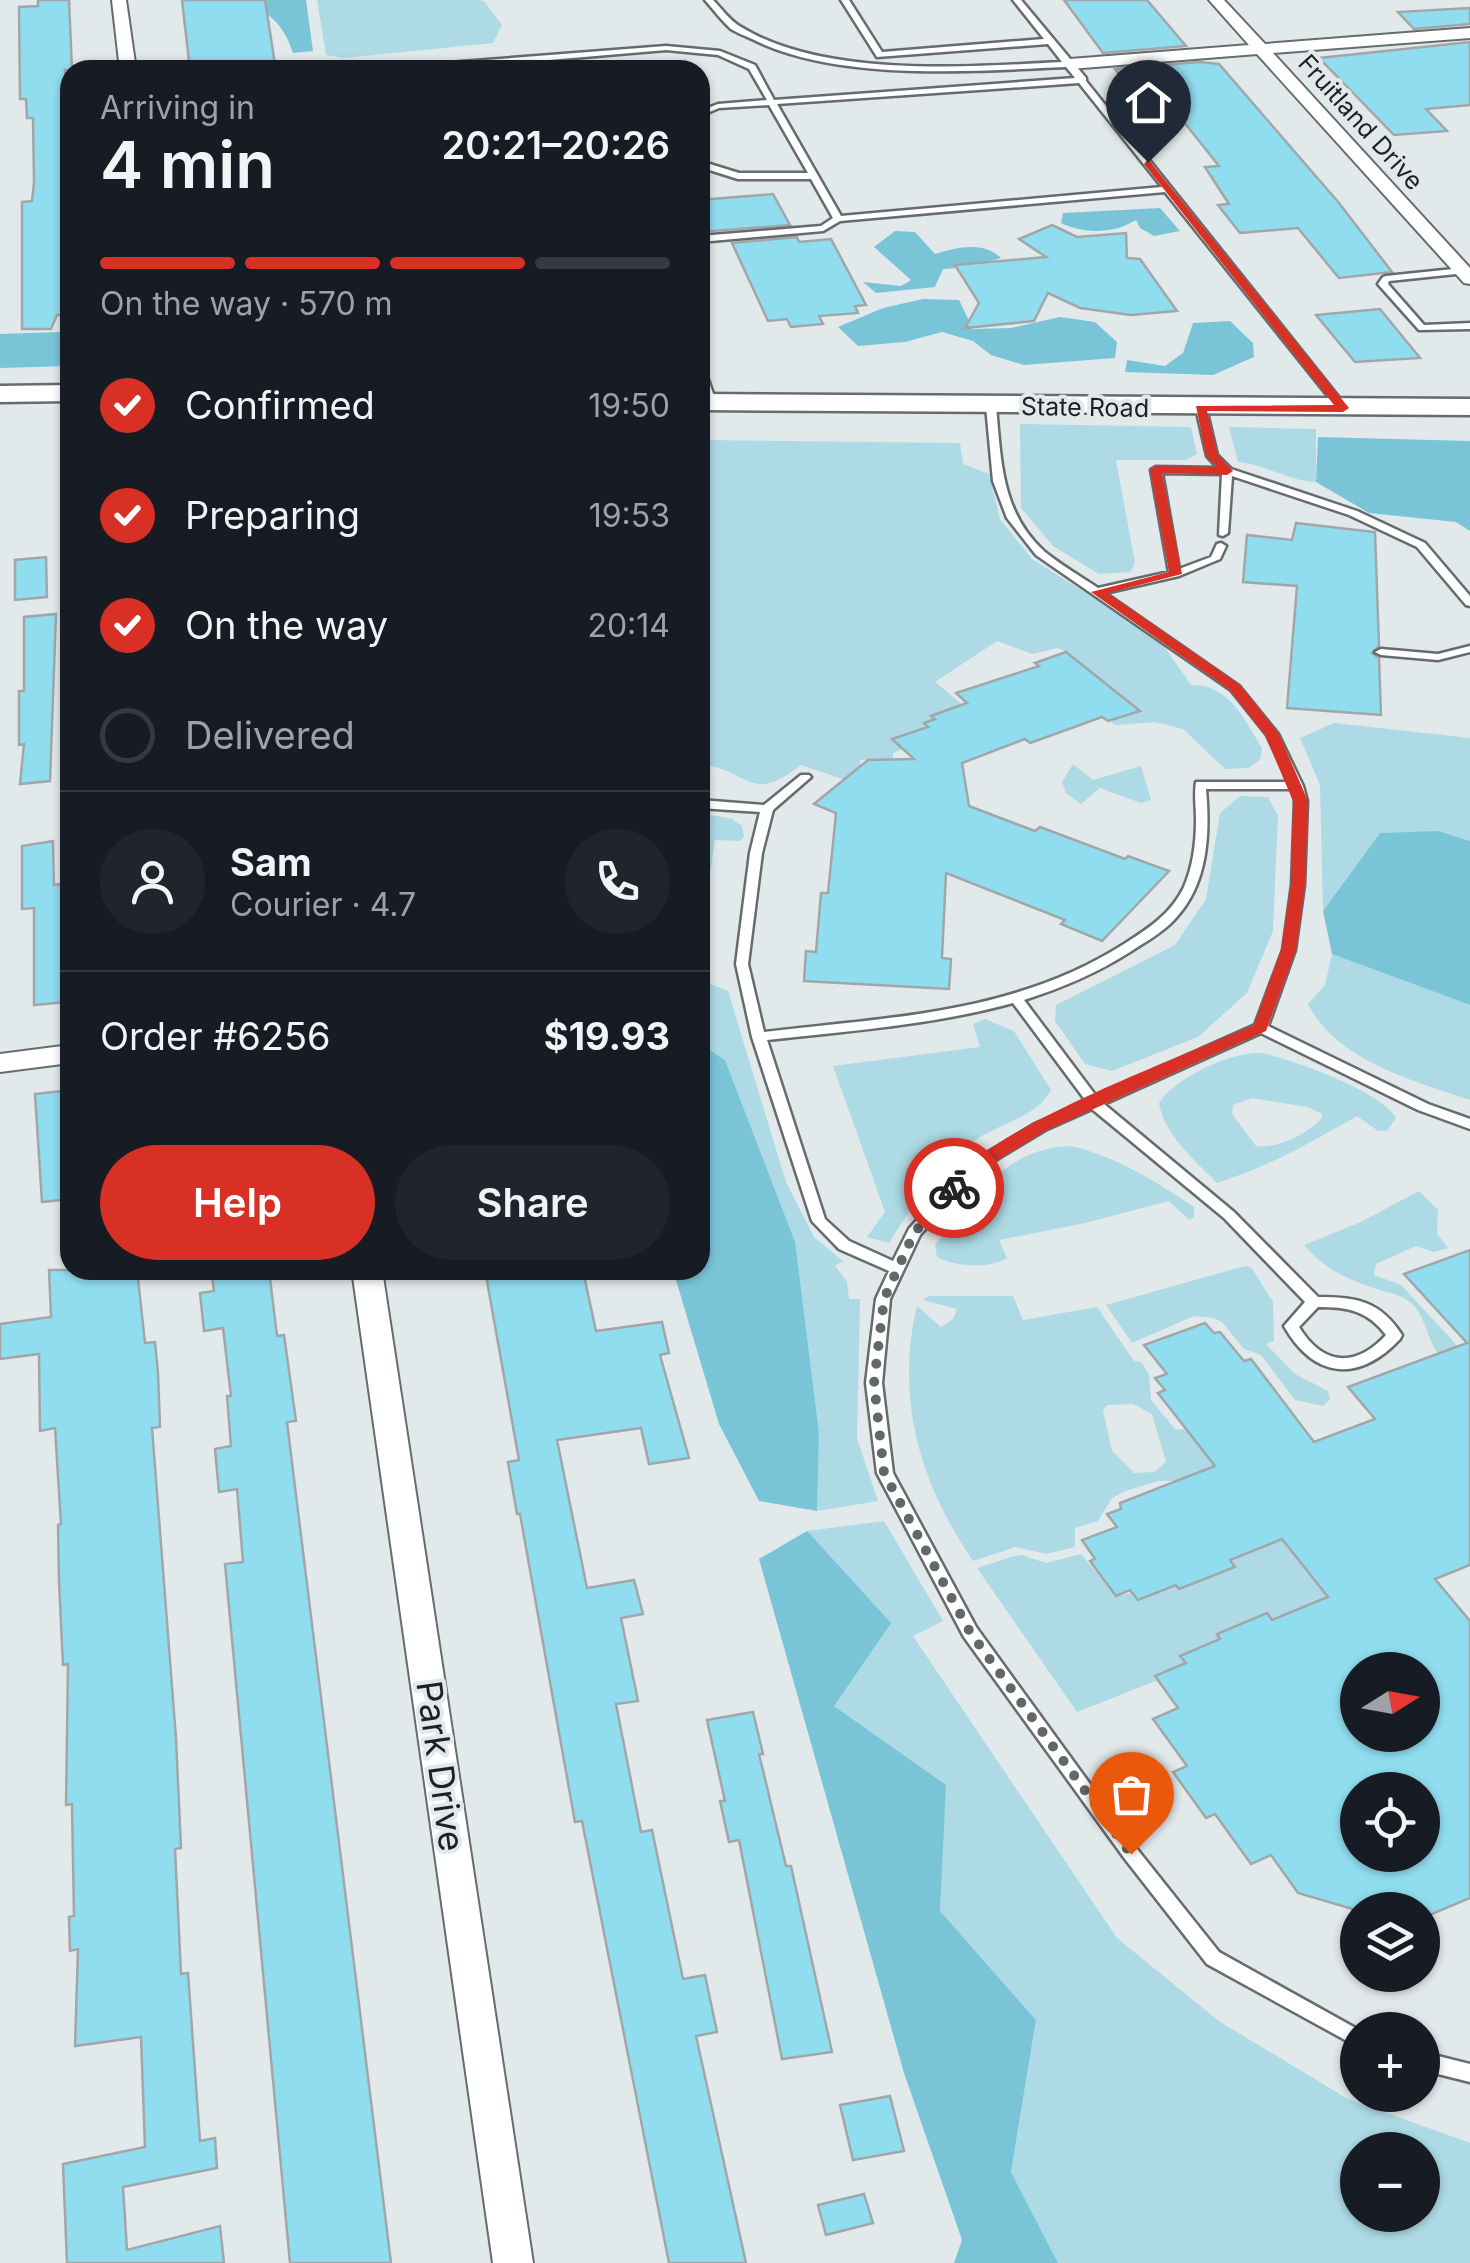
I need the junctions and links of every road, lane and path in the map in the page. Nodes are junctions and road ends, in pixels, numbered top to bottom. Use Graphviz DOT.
graph roads {
  1 [pos="119,0"];
  2 [pos="709,0"];
  3 [pos="845,0"];
  4 [pos="1016,0"];
  5 [pos="1216,0"];
  6 [pos="1470,33"];
  7 [pos="1051,41"];
  8 [pos="1260,49"];
  9 [pos="127,60"];
  10 [pos="551,60"];
  11 [pos="1070,64"];
  12 [pos="1082,80"];
  13 [pos="772,102"];
  14 [pos="710,110"];
  15 [pos="710,167"];
  16 [pos="814,176"];
  17 [pos="1169,189"];
  18 [pos="838,219"];
  19 [pos="710,238"];
  20 [pos="1467,275"];
  21 [pos="1470,326"];
  22 [pos="60,393"];
  23 [pos="0,394"];
  24 [pos="710,402"];
  25 [pos="991,406"];
  26 [pos="1470,407"];
  27 [pos="1200,408"];
  28 [pos="1343,408"];
  29 [pos="1227,471"];
  30 [pos="1223,533"];
  31 [pos="1221,546"];
  32 [pos="1175,574"];
  33 [pos="1098,592"];
  34 [pos="1470,603"];
  35 [pos="1470,649"];
  36 [pos="1382,652"];
  37 [pos="805,776"];
  38 [pos="1297,786"];
  39 [pos="710,805"];
  40 [pos="767,809"];
  41 [pos="1017,1000"];
  42 [pos="1261,1028"];
  43 [pos="759,1037"];
  44 [pos="60,1055"];
  45 [pos="0,1063"];
  46 [pos="1094,1102"];
  47 [pos="1470,1124"];
  48 [pos="898,1269"];
  49 [pos="368,1280"];
  50 [pos="1314,1302"];
  51 [pos="1340,2029"];
  52 [pos="1440,2065"];
  53 [pos="1470,2072"];
  54 [pos="513,2263"];
  1 -- 9 [label="street"];
  2 -- 11 [label="lane"];
  3 -- 7 [label="lane"];
  4 -- 7 [label="lane"];
  5 -- 8 [label="street, Fruitland Drive"];
  6 -- 8 [label="street"];
  7 -- 11 [label="lane"];
  8 -- 11 [label="street"];
  8 -- 20 [label="street, Fruitland Drive"];
  10 -- 13 [label="lane"];
  11 -- 12 [label="lane"];
  12 -- 13 [label="lane"];
  12 -- 17 [label="lane"];
  13 -- 14 [label="lane"];
  13 -- 16 [label="lane"];
  15 -- 16 [label="lane"];
  16 -- 18 [label="lane"];
  17 -- 18 [label="lane"];
  17 -- 28 [label="lane"];
  18 -- 19 [label="lane"];
  20 -- 21 [label="lane"];
  22 -- 23 [label="main road"];
  24 -- 25 [label="main road, State Road"];
  25 -- 27 [label="main road, State Road"];
  25 -- 33 [label="lane"];
  26 -- 28 [label="main road, State Road"];
  27 -- 28 [label="main road, State Road"];
  27 -- 29 [label="lane"];
  29 -- 30 [label="lane"];
  29 -- 32 [label="lane"];
  29 -- 34 [label="lane"];
  31 -- 32 [label="lane"];
  32 -- 33 [label="lane"];
  33 -- 38 [label="lane"];
  35 -- 36 [label="lane"];
  37 -- 40 [label="lane"];
  38 -- 41 [label="lane"];
  38 -- 42 [label="lane"];
  39 -- 40 [label="lane"];
  40 -- 43 [label="lane"];
  41 -- 43 [label="lane"];
  41 -- 46 [label="lane"];
  42 -- 46 [label="lane"];
  42 -- 47 [label="lane"];
  43 -- 48 [label="lane"];
  44 -- 45 [label="street"];
  46 -- 48 [label="lane"];
  46 -- 50 [label="lane"];
  48 -- 51 [label="lane"];
  49 -- 54 [label="street, Park Drive"];
  50 -- 50 [label="lane"];
  52 -- 53 [label="lane"];
}
